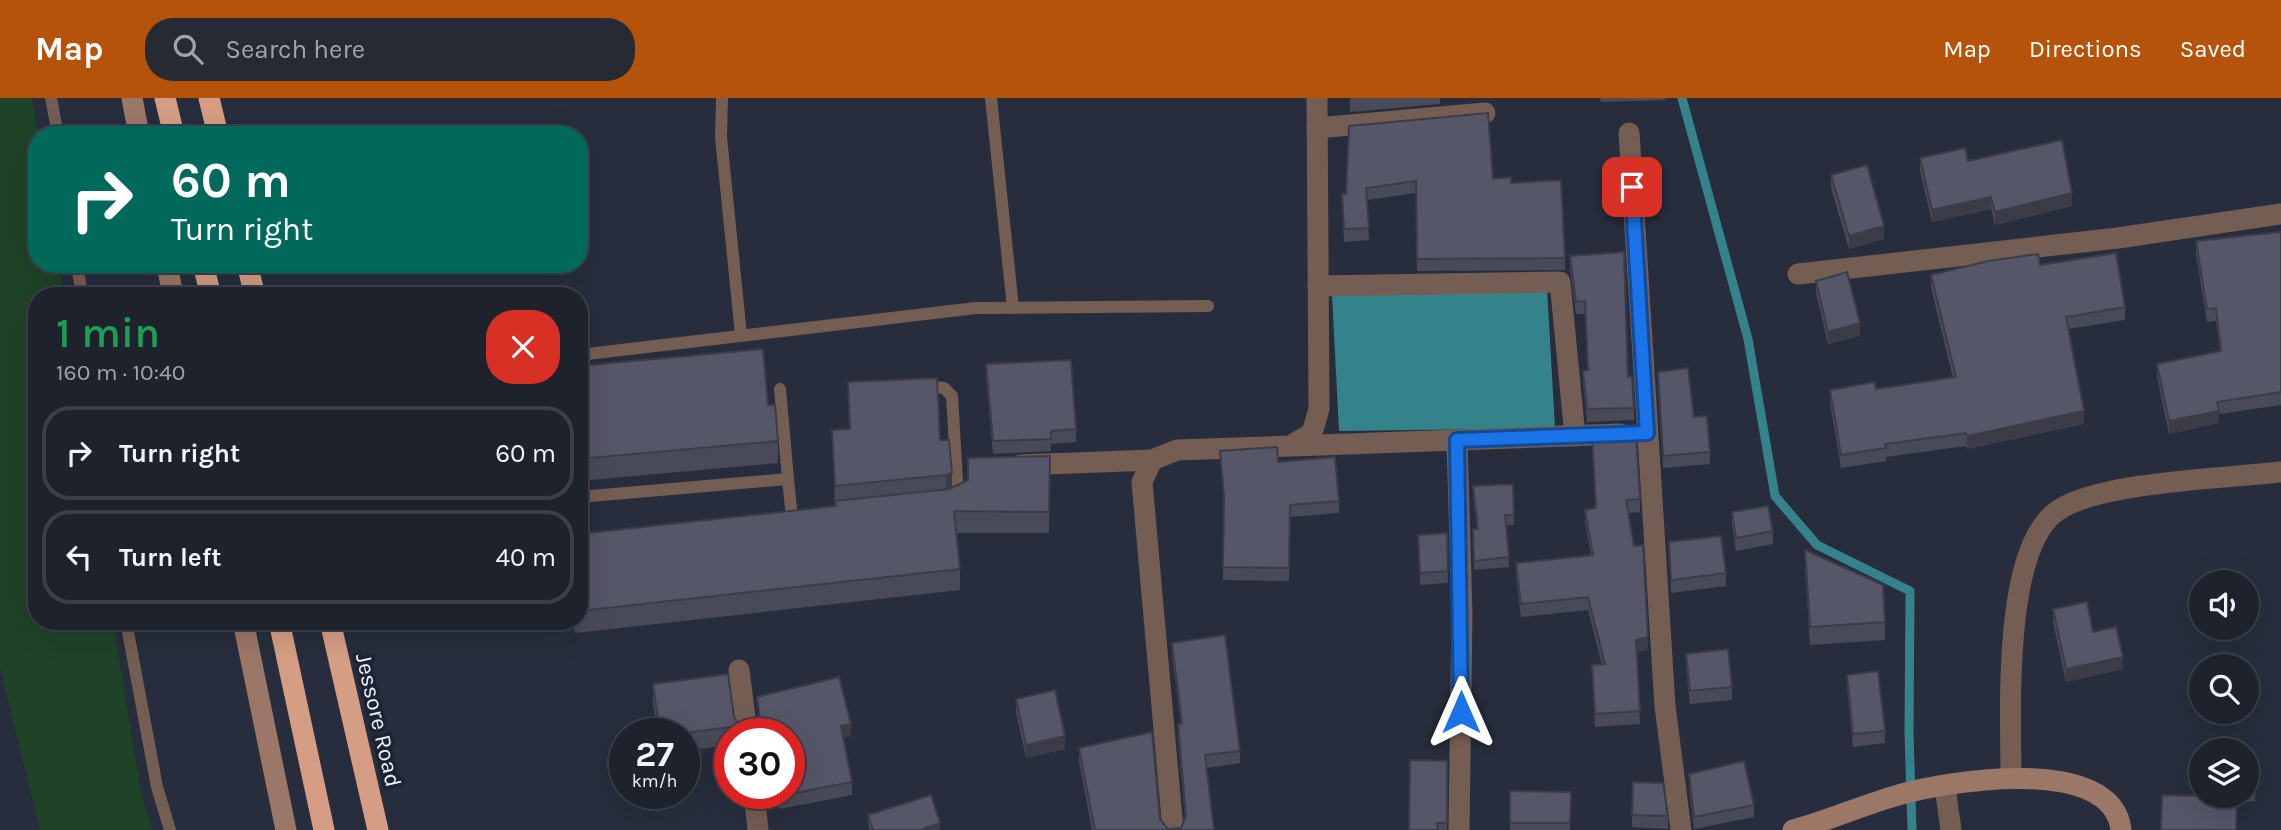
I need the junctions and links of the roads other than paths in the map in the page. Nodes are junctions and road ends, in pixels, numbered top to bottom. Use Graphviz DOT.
graph roads {
  1 [pos="51,98"];
  2 [pos="132,98"];
  3 [pos="165,98"];
  4 [pos="209,98"];
  5 [pos="722,98"];
  6 [pos="991,98"];
  7 [pos="1317,98"];
  8 [pos="1485,113"];
  9 [pos="56,126"];
  10 [pos="137,126"];
  11 [pos="172,126"];
  12 [pos="216,126"];
  13 [pos="1317,128"];
  14 [pos="1629,133"];
  15 [pos="2281,214"];
  16 [pos="1798,274"];
  17 [pos="1318,286"];
  18 [pos="1208,306"];
  19 [pos="1013,308"];
  20 [pos="741,335"];
  21 [pos="588,354"];
  22 [pos="911,386"];
  23 [pos="779,389"];
  24 [pos="1647,433"];
  25 [pos="1575,436"];
  26 [pos="1457,440"];
  27 [pos="1290,446"];
  28 [pos="1152,460"];
  29 [pos="999,467"];
  30 [pos="2281,472"];
  31 [pos="788,479"];
  32 [pos="588,496"];
  33 [pos="948,502"];
  34 [pos="793,517"];
  35 [pos="128,630"];
  36 [pos="245,630"];
  37 [pos="281,630"];
  38 [pos="332,630"];
  39 [pos="739,670"];
  40 [pos="745,718"];
  41 [pos="2011,778"];
  42 [pos="1938,788"];
  43 [pos="756,809"];
  44 [pos="170,830"];
  45 [pos="286,830"];
  46 [pos="324,830"];
  47 [pos="378,830"];
  48 [pos="758,830"];
  49 [pos="1173,830"];
  50 [pos="1459,830"];
  51 [pos="1681,830"];
  52 [pos="1793,830"];
  53 [pos="1951,830"];
  54 [pos="2121,830"];
  1 -- 9 [label="lane"];
  2 -- 10 [label="street"];
  3 -- 11 [label="highway"];
  4 -- 12 [label="highway"];
  5 -- 20 [label="lane"];
  6 -- 19 [label="lane"];
  7 -- 13 [label="street"];
  8 -- 13 [label="street"];
  13 -- 17 [label="street"];
  14 -- 24 [label="street"];
  15 -- 16 [label="street"];
  17 -- 25 [label="street"];
  17 -- 27 [label="street"];
  18 -- 19 [label="lane"];
  19 -- 20 [label="lane"];
  20 -- 21 [label="lane"];
  22 -- 33 [label="lane"];
  23 -- 31 [label="lane"];
  24 -- 25 [label="street"];
  24 -- 51 [label="street"];
  25 -- 26 [label="street"];
  26 -- 27 [label="street"];
  26 -- 50 [label="street"];
  27 -- 28 [label="street"];
  28 -- 29 [label="street"];
  28 -- 49 [label="street"];
  30 -- 41 [label="street"];
  31 -- 32 [label="lane"];
  31 -- 34 [label="lane"];
  35 -- 44 [label="lane"];
  36 -- 45 [label="street"];
  37 -- 46 [label="highway"];
  38 -- 47 [label="highway, Jessore Road"];
  39 -- 40 [label="street"];
  41 -- 42 [label="street"];
  41 -- 54 [label="street"];
  42 -- 52 [label="street"];
  42 -- 53 [label="street"];
  43 -- 48 [label="street"];
}
